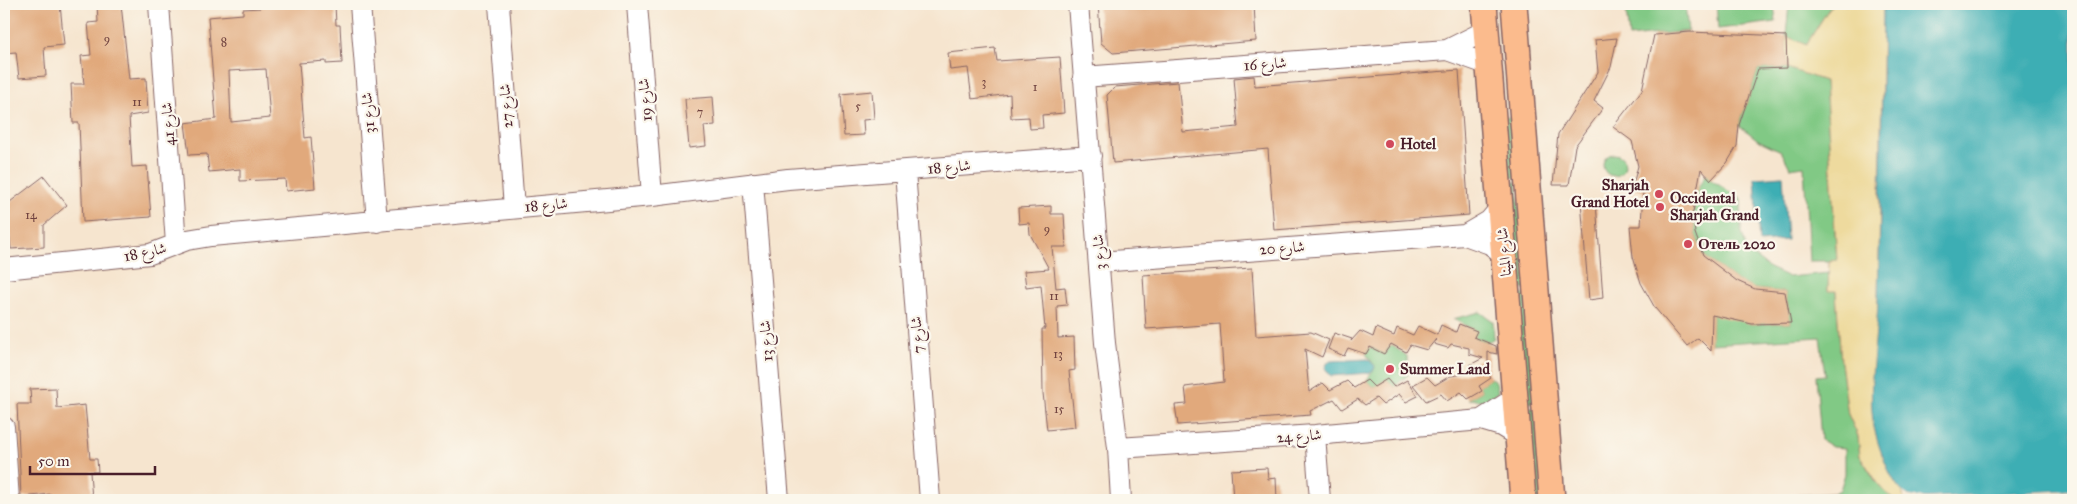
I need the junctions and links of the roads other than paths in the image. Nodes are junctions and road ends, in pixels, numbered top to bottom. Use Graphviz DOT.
graph roads {
  1 [pos="159,4"];
  2 [pos="360,4"];
  3 [pos="499,4"];
  4 [pos="637,4"];
  5 [pos="1078,4"];
  6 [pos="1484,4"];
  7 [pos="1500,4"];
  8 [pos="1514,4"];
  9 [pos="1487,30"];
  10 [pos="1448,50"];
  11 [pos="1489,65"];
  12 [pos="1519,68"];
  13 [pos="1083,78"];
  14 [pos="1091,156"];
  15 [pos="905,171"];
  16 [pos="753,183"];
  17 [pos="652,196"];
  18 [pos="514,208"];
  19 [pos="1500,208"];
  20 [pos="377,222"];
  21 [pos="1464,235"];
  22 [pos="176,244"];
  23 [pos="1504,255"];
  24 [pos="1099,262"];
  25 [pos="4,269"];
  26 [pos="1516,398"];
  27 [pos="1481,420"];
  28 [pos="4,427"];
  29 [pos="1315,435"];
  30 [pos="1519,437"];
  31 [pos="1118,448"];
  32 [pos="10,500"];
  33 [pos="779,500"];
  34 [pos="930,500"];
  35 [pos="1121,500"];
  36 [pos="1320,500"];
  37 [pos="1523,500"];
  38 [pos="1552,500"];
  1 -- 22 [label="street, شارع 41"];
  2 -- 20 [label="street, شارع 31"];
  3 -- 18 [label="street, شارع 27"];
  4 -- 17 [label="street, شارع 19"];
  5 -- 13 [label="street, شارع 3"];
  6 -- 9 [label="main road, شارع المينا"];
  7 -- 12 [label="main road"];
  8 -- 12 [label="main road, شارع المينا"];
  9 -- 10 [label="street, شارع 16"];
  9 -- 11 [label="main road, شارع المينا"];
  10 -- 11 [label="street, شارع 16"];
  10 -- 13 [label="street, شارع 16"];
  11 -- 19 [label="main road, شارع المينا"];
  12 -- 38 [label="main road, شارع المينا"];
  13 -- 14 [label="street, شارع 3"];
  14 -- 15 [label="street, شارع 18"];
  14 -- 24 [label="street, شارع 3"];
  15 -- 16 [label="street, شارع 18"];
  15 -- 34 [label="street, شارع 7"];
  16 -- 17 [label="street, شارع 18"];
  16 -- 33 [label="street, شارع 13"];
  17 -- 18 [label="street, شارع 18"];
  18 -- 20 [label="street, شارع 18"];
  19 -- 21 [label="street, شارع 20"];
  19 -- 23 [label="main road, شارع المينا"];
  20 -- 22 [label="street, شارع 18"];
  21 -- 23 [label="street, شارع 20"];
  21 -- 24 [label="street, شارع 20"];
  22 -- 25 [label="street, شارع 18"];
  23 -- 26 [label="main road, شارع المينا"];
  24 -- 31 [label="street, شارع 3"];
  26 -- 27 [label="street, شارع 24"];
  26 -- 30 [label="main road, شارع المينا"];
  27 -- 29 [label="street, شارع 24"];
  27 -- 30 [label="street, شارع 24"];
  28 -- 32 [label="street"];
  29 -- 31 [label="street, شارع 24"];
  29 -- 36 [label="street"];
  30 -- 37 [label="main road, شارع المينا"];
  31 -- 35 [label="street, شارع 3"];
}
